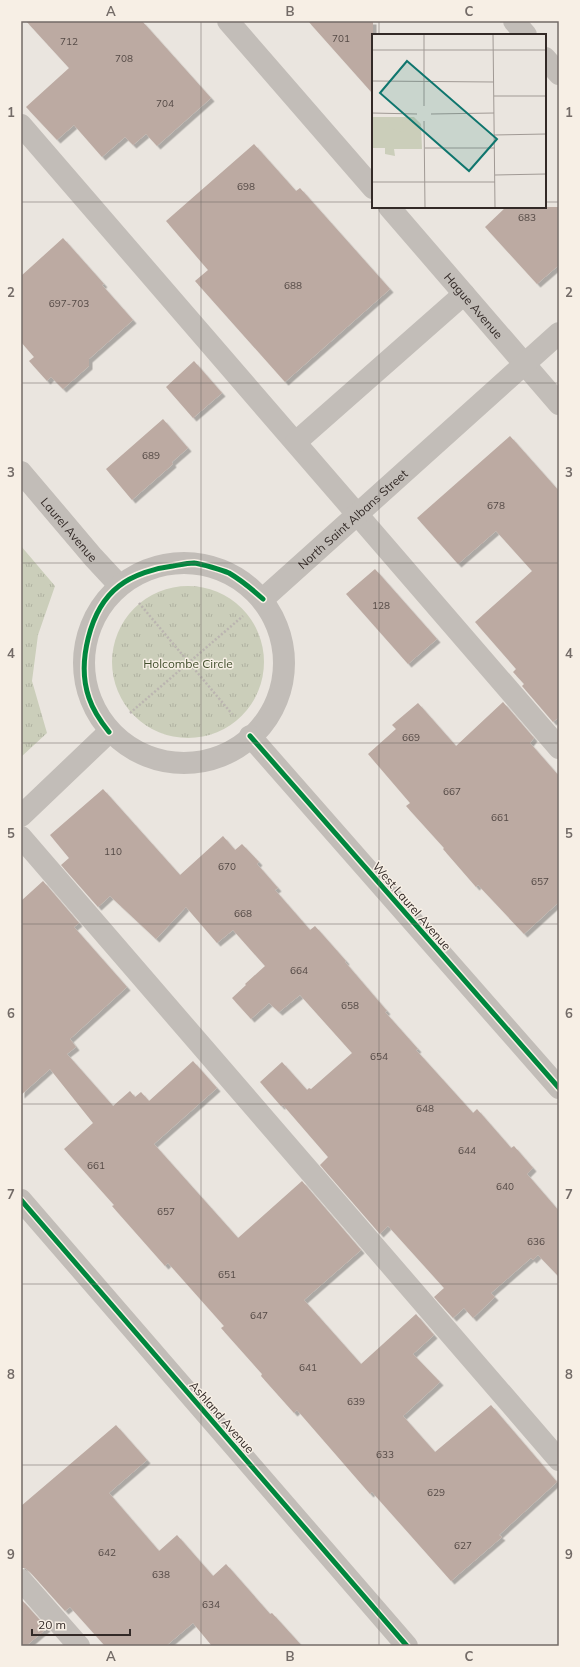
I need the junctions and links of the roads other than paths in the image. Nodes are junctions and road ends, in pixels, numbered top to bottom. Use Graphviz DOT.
graph roads {
  1 [pos="228,21"];
  2 [pos="514,21"];
  3 [pos="525,34"];
  4 [pos="546,59"];
  5 [pos="559,74"];
  6 [pos="21,125"];
  7 [pos="372,187"];
  8 [pos="390,208"];
  9 [pos="464,294"];
  10 [pos="559,333"];
  11 [pos="524,364"];
  12 [pos="559,404"];
  13 [pos="296,442"];
  14 [pos="21,472"];
  15 [pos="358,514"];
  16 [pos="119,585"];
  17 [pos="263,599"];
  18 [pos="109,732"];
  19 [pos="250,736"];
  20 [pos="559,748"];
  21 [pos="21,816"];
  22 [pos="21,837"];
  23 [pos="559,1088"];
  24 [pos="21,1200"];
  25 [pos="559,1460"];
  26 [pos="21,1580"];
  27 [pos="79,1646"];
  28 [pos="407,1646"];
  1 -- 7 [label="street"];
  2 -- 3 [label="street"];
  4 -- 5 [label="street"];
  6 -- 13 [label="street"];
  8 -- 9 [label="street, Hague Avenue"];
  9 -- 11 [label="street, Hague Avenue"];
  9 -- 13 [label="street"];
  10 -- 11 [label="street, North Saint Albans Street"];
  11 -- 12 [label="street, Hague Avenue"];
  11 -- 15 [label="street, North Saint Albans Street"];
  13 -- 15 [label="street"];
  14 -- 16 [label="street, Laurel Avenue"];
  15 -- 17 [label="street, North Saint Albans Street"];
  15 -- 20 [label="street"];
  16 -- 17 [label="street"];
  16 -- 18 [label="street"];
  17 -- 19 [label="street"];
  18 -- 19 [label="street"];
  18 -- 21 [label="street"];
  19 -- 23 [label="street, West Laurel Avenue"];
  22 -- 25 [label="street"];
  24 -- 28 [label="street, Ashland Avenue"];
  26 -- 27 [label="street"];
}
